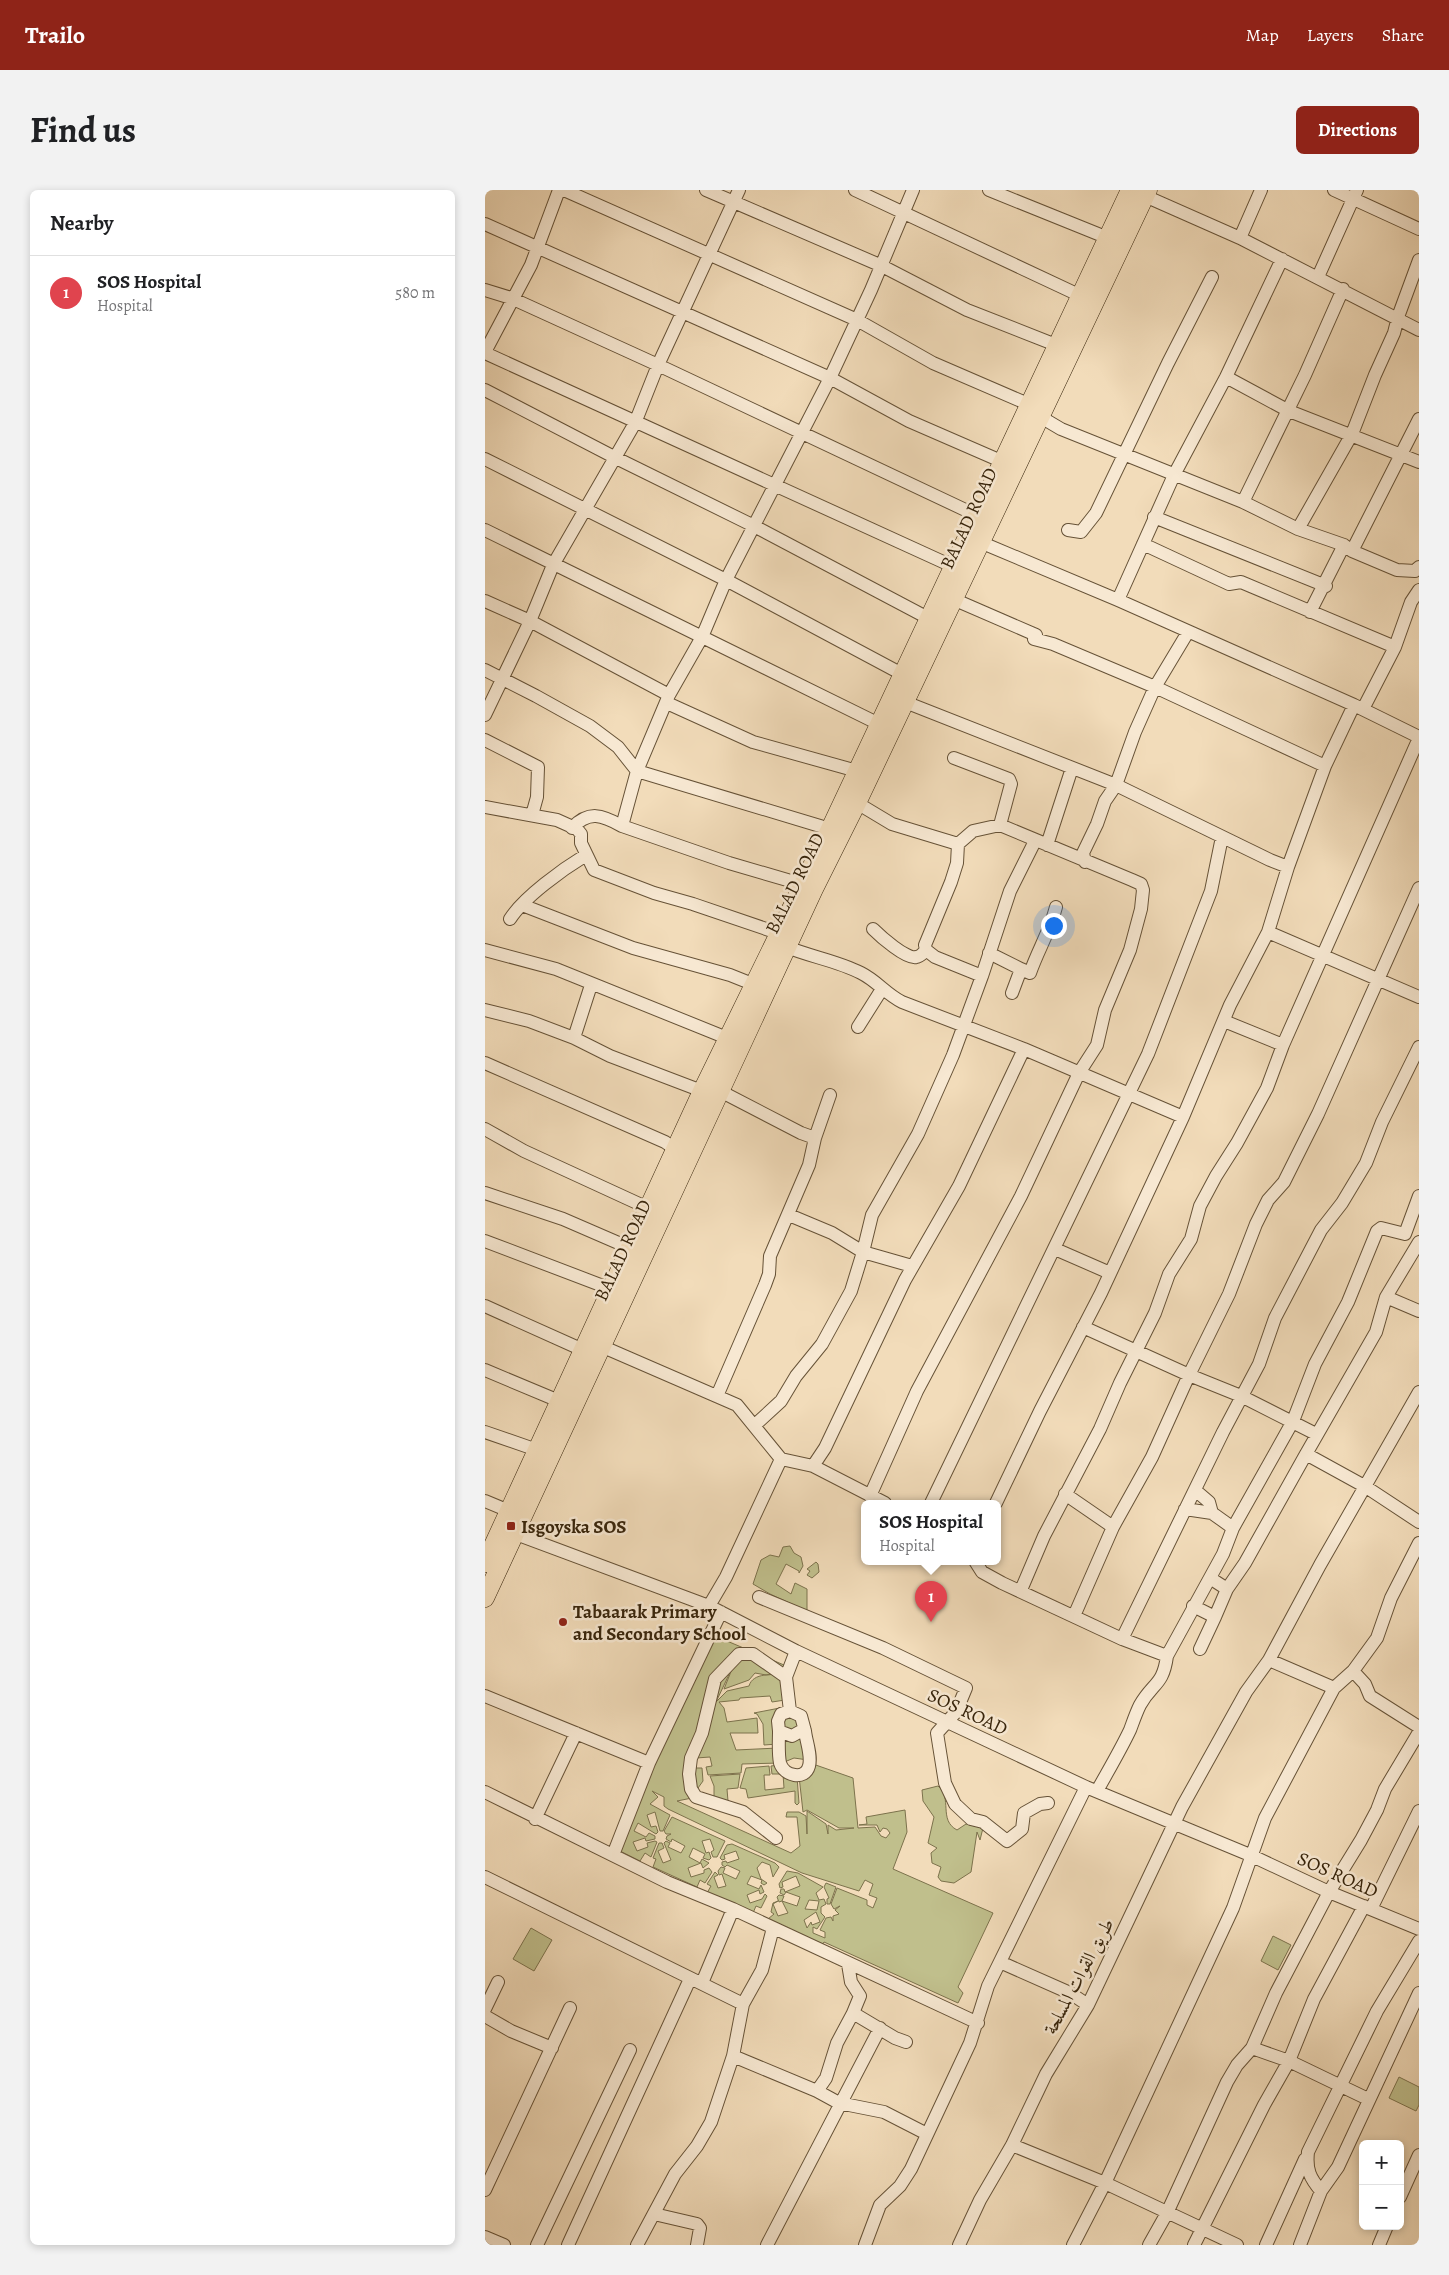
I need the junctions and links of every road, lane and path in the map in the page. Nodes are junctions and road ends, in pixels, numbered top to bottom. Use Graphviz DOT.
graph roads {
  1 [pos="559,190"];
  2 [pos="564,190"];
  3 [pos="706,190"];
  4 [pos="739,190"];
  5 [pos="855,190"];
  6 [pos="913,190"];
  7 [pos="989,190"];
  8 [pos="1261,190"];
  9 [pos="1334,190"];
  10 [pos="1141,192"];
  11 [pos="1355,195"];
  12 [pos="733,203"];
  13 [pos="904,212"];
  14 [pos="485,224"];
  15 [pos="1419,230"];
  16 [pos="1108,238"];
  17 [pos="1239,238"];
  18 [pos="537,246"];
  19 [pos="710,255"];
  20 [pos="1282,259"];
  21 [pos="1419,260"];
  22 [pos="882,266"];
  23 [pos="1212,277"];
  24 [pos="1318,277"];
  25 [pos="1343,289"];
  26 [pos="485,290"];
  27 [pos="1081,296"];
  28 [pos="511,298"];
  29 [pos="682,311"];
  30 [pos="1397,318"];
  31 [pos="857,320"];
  32 [pos="1419,330"];
  33 [pos="1056,345"];
  34 [pos="485,353"];
  35 [pos="658,365"];
  36 [pos="1226,377"];
  37 [pos="831,378"];
  38 [pos="485,390"];
  39 [pos="1033,410"];
  40 [pos="1289,411"];
  41 [pos="1419,419"];
  42 [pos="635,423"];
  43 [pos="804,433"];
  44 [pos="1352,434"];
  45 [pos="1124,455"];
  46 [pos="1402,455"];
  47 [pos="616,458"];
  48 [pos="485,459"];
  49 [pos="1001,461"];
  50 [pos="1419,462"];
  51 [pos="1174,475"];
  52 [pos="777,485"];
  53 [pos="1243,502"];
  54 [pos="583,510"];
  55 [pos="976,515"];
  56 [pos="1155,517"];
  57 [pos="754,526"];
  58 [pos="485,530"];
  59 [pos="1068,530"];
  60 [pos="1298,530"];
  61 [pos="980,542"];
  62 [pos="1143,544"];
  63 [pos="1348,548"];
  64 [pos="553,565"];
  65 [pos="952,566"];
  66 [pos="1419,567"];
  67 [pos="726,580"];
  68 [pos="1326,586"];
  69 [pos="1419,590"];
  70 [pos="953,599"];
  71 [pos="1118,600"];
  72 [pos="485,601"];
  73 [pos="1310,612"];
  74 [pos="928,618"];
  75 [pos="530,621"];
  76 [pos="1188,632"];
  77 [pos="702,637"];
  78 [pos="1395,647"];
  79 [pos="485,670"];
  80 [pos="902,674"];
  81 [pos="501,679"];
  82 [pos="1155,687"];
  83 [pos="668,699"];
  84 [pos="905,702"];
  85 [pos="1359,707"];
  86 [pos="485,715"];
  87 [pos="879,724"];
  88 [pos="1419,738"];
  89 [pos="485,740"];
  90 [pos="954,758"];
  91 [pos="1325,766"];
  92 [pos="1072,768"];
  93 [pos="637,771"];
  94 [pos="857,772"];
  95 [pos="1116,785"];
  96 [pos="857,803"];
  97 [pos="485,807"];
  98 [pos="532,815"];
  99 [pos="1000,825"];
  100 [pos="623,826"];
  101 [pos="572,828"];
  102 [pos="830,829"];
  103 [pos="1223,837"];
  104 [pos="1041,843"];
  105 [pos="958,844"];
  106 [pos="586,855"];
  107 [pos="1085,862"];
  108 [pos="1288,867"];
  109 [pos="801,884"];
  110 [pos="1419,888"];
  111 [pos="522,905"];
  112 [pos="1056,908"];
  113 [pos="510,919"];
  114 [pos="873,929"];
  115 [pos="1268,932"];
  116 [pos="783,940"];
  117 [pos="485,950"];
  118 [pos="926,950"];
  119 [pos="989,952"];
  120 [pos="1324,956"];
  121 [pos="1021,969"];
  122 [pos="982,976"];
  123 [pos="1380,980"];
  124 [pos="591,985"];
  125 [pos="755,985"];
  126 [pos="882,989"];
  127 [pos="1012,993"];
  128 [pos="1419,997"];
  129 [pos="485,1010"];
  130 [pos="1224,1021"];
  131 [pos="858,1027"];
  132 [pos="964,1027"];
  133 [pos="574,1038"];
  134 [pos="727,1038"];
  135 [pos="1283,1045"];
  136 [pos="1419,1047"];
  137 [pos="1024,1049"];
  138 [pos="485,1063"];
  139 [pos="1079,1074"];
  140 [pos="702,1091"];
  141 [pos="720,1091"];
  142 [pos="830,1095"];
  143 [pos="1129,1095"];
  144 [pos="1183,1117"];
  145 [pos="485,1129"];
  146 [pos="815,1138"];
  147 [pos="675,1149"];
  148 [pos="485,1193"];
  149 [pos="1419,1196"];
  150 [pos="648,1208"];
  151 [pos="789,1215"];
  152 [pos="485,1241"];
  153 [pos="1419,1242"];
  154 [pos="630,1248"];
  155 [pos="1055,1249"];
  156 [pos="863,1252"];
  157 [pos="912,1266"];
  158 [pos="1110,1273"];
  159 [pos="611,1289"];
  160 [pos="1386,1297"];
  161 [pos="485,1306"];
  162 [pos="1419,1311"];
  163 [pos="1083,1327"];
  164 [pos="601,1346"];
  165 [pos="583,1350"];
  166 [pos="1136,1350"];
  167 [pos="485,1370"];
  168 [pos="1189,1375"];
  169 [pos="1419,1392"];
  170 [pos="717,1396"];
  171 [pos="1241,1396"];
  172 [pos="559,1401"];
  173 [pos="1293,1421"];
  174 [pos="755,1425"];
  175 [pos="485,1432"];
  176 [pos="1316,1434"];
  177 [pos="537,1450"];
  178 [pos="1306,1454"];
  179 [pos="781,1459"];
  180 [pos="813,1466"];
  181 [pos="1366,1487"];
  182 [pos="1195,1490"];
  183 [pos="1065,1494"];
  184 [pos="871,1496"];
  185 [pos="879,1500"];
  186 [pos="932,1500"];
  187 [pos="998,1500"];
  188 [pos="485,1501"];
  189 [pos="1185,1509"];
  190 [pos="509,1511"];
  191 [pos="1211,1512"];
  192 [pos="1419,1522"];
  193 [pos="1113,1527"];
  194 [pos="1233,1528"];
  195 [pos="507,1530"];
  196 [pos="1419,1543"];
  197 [pos="485,1563"];
  198 [pos="978,1565"];
  199 [pos="1209,1578"];
  200 [pos="1227,1588"];
  201 [pos="1021,1590"];
  202 [pos="759,1597"];
  203 [pos="485,1598"];
  204 [pos="709,1606"];
  205 [pos="1193,1606"];
  206 [pos="721,1612"];
  207 [pos="1074,1616"];
  208 [pos="1215,1617"];
  209 [pos="1122,1639"];
  210 [pos="1200,1649"];
  211 [pos="796,1651"];
  212 [pos="1167,1656"];
  213 [pos="1269,1660"];
  214 [pos="1353,1670"];
  215 [pos="786,1677"];
  216 [pos="1335,1688"];
  217 [pos="485,1696"];
  218 [pos="790,1711"];
  219 [pos="948,1723"];
  220 [pos="1419,1728"];
  221 [pos="805,1731"];
  222 [pos="779,1732"];
  223 [pos="1419,1732"];
  224 [pos="575,1733"];
  225 [pos="649,1763"];
  226 [pos="1091,1789"];
  227 [pos="485,1792"];
  228 [pos="1048,1803"];
  229 [pos="1419,1811"];
  230 [pos="535,1819"];
  231 [pos="1174,1823"];
  232 [pos="776,1838"];
  233 [pos="613,1855"];
  234 [pos="1250,1855"];
  235 [pos="485,1877"];
  236 [pos="1329,1892"];
  237 [pos="1368,1907"];
  238 [pos="733,1909"];
  239 [pos="773,1928"];
  240 [pos="1419,1929"];
  241 [pos="1419,1941"];
  242 [pos="1000,1962"];
  243 [pos="848,1964"];
  244 [pos="696,1981"];
  245 [pos="498,1982"];
  246 [pos="1419,1993"];
  247 [pos="743,2004"];
  248 [pos="1088,2005"];
  249 [pos="570,2008"];
  250 [pos="485,2009"];
  251 [pos="853,2014"];
  252 [pos="485,2016"];
  253 [pos="978,2023"];
  254 [pos="880,2028"];
  255 [pos="906,2042"];
  256 [pos="552,2048"];
  257 [pos="1252,2048"];
  258 [pos="630,2050"];
  259 [pos="733,2056"];
  260 [pos="1289,2061"];
  261 [pos="1339,2084"];
  262 [pos="817,2091"];
  263 [pos="1368,2099"];
  264 [pos="839,2103"];
  265 [pos="927,2134"];
  266 [pos="1012,2145"];
  267 [pos="1307,2152"];
  268 [pos="1419,2155"];
  269 [pos="1105,2183"];
  270 [pos="1404,2188"];
  271 [pos="485,2190"];
  272 [pos="1321,2191"];
  273 [pos="1167,2213"];
  274 [pos="654,2214"];
  275 [pos="1203,2229"];
  276 [pos="1385,2230"];
  277 [pos="485,2238"];
  278 [pos="702,2244"];
  279 [pos="504,2245"];
  280 [pos="537,2245"];
  281 [pos="568,2245"];
  282 [pos="637,2245"];
  283 [pos="767,2245"];
  284 [pos="865,2245"];
  285 [pos="959,2245"];
  286 [pos="1073,2245"];
  287 [pos="1149,2245"];
  288 [pos="1194,2245"];
  289 [pos="1237,2245"];
  290 [pos="1266,2245"];
  291 [pos="1300,2245"];
  292 [pos="1379,2245"];
  1 -- 18 [label="street"];
  2 -- 19 [label="street"];
  3 -- 12 [label="street"];
  4 -- 12 [label="street"];
  5 -- 13 [label="street"];
  6 -- 13 [label="street"];
  7 -- 16 [label="street"];
  8 -- 17 [label="street"];
  9 -- 11 [label="street"];
  10 -- 16 [label="highway, BALAD ROAD"];
  10 -- 17 [label="street"];
  10 -- 39 [label="highway, BALAD ROAD"];
  11 -- 15 [label="street"];
  11 -- 24 [label="street"];
  12 -- 19 [label="street"];
  12 -- 22 [label="street"];
  13 -- 22 [label="street"];
  13 -- 27 [label="street"];
  14 -- 18 [label="street"];
  16 -- 27 [label="highway, BALAD ROAD"];
  17 -- 20 [label="street"];
  18 -- 28 [label="street"];
  18 -- 29 [label="street"];
  19 -- 29 [label="street"];
  19 -- 31 [label="street"];
  20 -- 24 [label="street"];
  20 -- 36 [label="street"];
  21 -- 30 [label="street"];
  22 -- 31 [label="street"];
  22 -- 33 [label="street"];
  23 -- 45 [label="street"];
  24 -- 25 [label="street"];
  25 -- 30 [label="street"];
  25 -- 40 [label="street"];
  26 -- 28 [label="street"];
  27 -- 33 [label="highway, BALAD ROAD"];
  28 -- 34 [label="street"];
  28 -- 35 [label="street"];
  29 -- 35 [label="street"];
  29 -- 37 [label="street"];
  30 -- 32 [label="street"];
  30 -- 44 [label="street"];
  31 -- 37 [label="street"];
  31 -- 39 [label="street"];
  33 -- 39 [label="highway, BALAD ROAD"];
  34 -- 42 [label="street"];
  35 -- 42 [label="street"];
  35 -- 43 [label="street"];
  36 -- 40 [label="street"];
  36 -- 51 [label="street"];
  37 -- 43 [label="street"];
  37 -- 49 [label="street"];
  38 -- 47 [label="street"];
  39 -- 45 [label="street"];
  39 -- 49 [label="highway, BALAD ROAD"];
  39 -- 61 [label="highway, BALAD ROAD"];
  40 -- 44 [label="street"];
  40 -- 53 [label="street"];
  41 -- 46 [label="street"];
  42 -- 47 [label="street"];
  42 -- 52 [label="street"];
  43 -- 52 [label="street"];
  43 -- 55 [label="street"];
  44 -- 46 [label="street"];
  44 -- 60 [label="street"];
  45 -- 51 [label="street"];
  45 -- 59 [label="street"];
  46 -- 50 [label="street"];
  46 -- 63 [label="street"];
  47 -- 54 [label="street"];
  47 -- 57 [label="street"];
  48 -- 54 [label="street"];
  49 -- 55 [label="highway, BALAD ROAD"];
  51 -- 53 [label="street"];
  51 -- 56 [label="street"];
  52 -- 57 [label="street"];
  52 -- 65 [label="street"];
  53 -- 60 [label="street"];
  54 -- 64 [label="street"];
  54 -- 67 [label="street"];
  55 -- 65 [label="highway, BALAD ROAD"];
  56 -- 62 [label="street"];
  56 -- 68 [label="street"];
  57 -- 67 [label="street"];
  57 -- 74 [label="street"];
  58 -- 64 [label="street"];
  60 -- 63 [label="street"];
  61 -- 70 [label="highway, BALAD ROAD"];
  61 -- 71 [label="street"];
  62 -- 71 [label="street"];
  62 -- 73 [label="street"];
  63 -- 66 [label="street"];
  63 -- 68 [label="street"];
  64 -- 75 [label="street"];
  64 -- 77 [label="street"];
  65 -- 74 [label="highway, BALAD ROAD"];
  67 -- 77 [label="street"];
  67 -- 80 [label="street"];
  68 -- 73 [label="street"];
  69 -- 78 [label="street"];
  70 -- 82 [label="street"];
  70 -- 84 [label="highway, BALAD ROAD"];
  71 -- 76 [label="street"];
  72 -- 75 [label="street"];
  73 -- 78 [label="street"];
  74 -- 80 [label="highway, BALAD ROAD"];
  75 -- 81 [label="street"];
  75 -- 83 [label="street"];
  76 -- 82 [label="street"];
  76 -- 85 [label="street"];
  77 -- 83 [label="street"];
  77 -- 87 [label="street"];
  78 -- 85 [label="street"];
  79 -- 81 [label="street"];
  80 -- 87 [label="highway, BALAD ROAD"];
  81 -- 86 [label="street"];
  81 -- 93 [label="street"];
  82 -- 91 [label="street"];
  82 -- 95 [label="street"];
  83 -- 93 [label="street"];
  83 -- 94 [label="street"];
  84 -- 92 [label="street"];
  84 -- 96 [label="highway, BALAD ROAD"];
  85 -- 88 [label="street"];
  85 -- 91 [label="street"];
  87 -- 94 [label="highway, BALAD ROAD"];
  88 -- 120 [label="street"];
  89 -- 98 [label="street"];
  90 -- 99 [label="street"];
  91 -- 108 [label="street"];
  92 -- 95 [label="street"];
  92 -- 104 [label="street"];
  93 -- 100 [label="street"];
  93 -- 102 [label="street"];
  94 -- 102 [label="highway, BALAD ROAD"];
  95 -- 103 [label="street"];
  95 -- 107 [label="street"];
  96 -- 105 [label="street"];
  96 -- 116 [label="highway, BALAD ROAD"];
  97 -- 98 [label="street"];
  98 -- 101 [label="street"];
  99 -- 104 [label="street"];
  99 -- 105 [label="street"];
  100 -- 101 [label="street"];
  100 -- 109 [label="street"];
  101 -- 106 [label="street"];
  102 -- 109 [label="highway, BALAD ROAD"];
  103 -- 108 [label="street"];
  103 -- 143 [label="street"];
  104 -- 107 [label="street"];
  104 -- 119 [label="street"];
  105 -- 118 [label="street"];
  106 -- 111 [label="street"];
  106 -- 116 [label="street"];
  107 -- 139 [label="street"];
  108 -- 115 [label="street"];
  109 -- 116 [label="highway, BALAD ROAD"];
  110 -- 123 [label="street"];
  111 -- 113 [label="street"];
  111 -- 125 [label="street"];
  112 -- 121 [label="street"];
  114 -- 118 [label="street"];
  115 -- 120 [label="street"];
  115 -- 130 [label="street"];
  116 -- 125 [label="highway, BALAD ROAD"];
  116 -- 126 [label="street"];
  116 -- 141 [label="highway, BALAD ROAD"];
  117 -- 124 [label="street"];
  118 -- 122 [label="street"];
  119 -- 121 [label="street"];
  119 -- 122 [label="street"];
  120 -- 123 [label="street"];
  120 -- 135 [label="street"];
  121 -- 127 [label="street"];
  122 -- 132 [label="street"];
  123 -- 128 [label="street"];
  123 -- 168 [label="street"];
  124 -- 133 [label="street"];
  124 -- 134 [label="street"];
  125 -- 134 [label="highway, BALAD ROAD"];
  126 -- 131 [label="street"];
  126 -- 132 [label="street"];
  129 -- 133 [label="street"];
  130 -- 135 [label="street"];
  130 -- 144 [label="street"];
  132 -- 137 [label="street"];
  132 -- 156 [label="street"];
  133 -- 140 [label="street"];
  134 -- 140 [label="highway, BALAD ROAD"];
  135 -- 166 [label="street"];
  136 -- 171 [label="street"];
  137 -- 139 [label="street"];
  137 -- 157 [label="street"];
  138 -- 147 [label="street"];
  139 -- 143 [label="street"];
  139 -- 184 [label="street"];
  140 -- 147 [label="highway, BALAD ROAD"];
  141 -- 146 [label="street"];
  141 -- 164 [label="highway, BALAD ROAD"];
  142 -- 146 [label="street"];
  143 -- 144 [label="street"];
  143 -- 155 [label="street"];
  144 -- 158 [label="street"];
  145 -- 150 [label="street"];
  146 -- 151 [label="street"];
  147 -- 150 [label="highway, BALAD ROAD"];
  148 -- 154 [label="street"];
  149 -- 173 [label="street"];
  150 -- 154 [label="highway, BALAD ROAD"];
  151 -- 156 [label="street"];
  151 -- 170 [label="street"];
  152 -- 159 [label="street"];
  153 -- 160 [label="street"];
  154 -- 159 [label="highway, BALAD ROAD"];
  155 -- 158 [label="street"];
  155 -- 186 [label="street"];
  156 -- 157 [label="street"];
  156 -- 174 [label="street"];
  157 -- 180 [label="street"];
  158 -- 163 [label="street"];
  159 -- 165 [label="highway, BALAD ROAD"];
  160 -- 162 [label="street"];
  160 -- 176 [label="street"];
  161 -- 165 [label="street"];
  163 -- 166 [label="street"];
  163 -- 187 [label="street"];
  164 -- 170 [label="street"];
  164 -- 195 [label="highway, BALAD ROAD"];
  165 -- 172 [label="highway, BALAD ROAD"];
  166 -- 168 [label="street"];
  166 -- 183 [label="street"];
  167 -- 172 [label="street"];
  168 -- 171 [label="street"];
  168 -- 193 [label="street"];
  169 -- 181 [label="street, طريق القوات المسلحة"];
  170 -- 174 [label="street"];
  171 -- 173 [label="street"];
  171 -- 182 [label="street"];
  172 -- 177 [label="highway, BALAD ROAD"];
  173 -- 176 [label="street"];
  173 -- 194 [label="street"];
  174 -- 179 [label="street"];
  175 -- 177 [label="street"];
  176 -- 178 [label="street"];
  177 -- 190 [label="highway, BALAD ROAD"];
  178 -- 181 [label="street"];
  178 -- 200 [label="street"];
  179 -- 180 [label="street"];
  179 -- 204 [label="street"];
  180 -- 184 [label="street"];
  181 -- 192 [label="street"];
  181 -- 213 [label="street, طريق القوات المسلحة"];
  182 -- 189 [label="street"];
  182 -- 191 [label="street"];
  183 -- 193 [label="street"];
  183 -- 201 [label="street"];
  184 -- 185 [label="street"];
  188 -- 190 [label="street"];
  189 -- 191 [label="street"];
  189 -- 209 [label="street"];
  190 -- 195 [label="highway, BALAD ROAD"];
  191 -- 194 [label="street"];
  193 -- 207 [label="street"];
  194 -- 199 [label="street"];
  195 -- 197 [label="highway, BALAD ROAD"];
  195 -- 203 [label="highway, BALAD ROAD"];
  195 -- 204 [label="street, SOS ROAD"];
  196 -- 214 [label="street"];
  198 -- 201 [label="street"];
  199 -- 200 [label="street"];
  199 -- 205 [label="street"];
  200 -- 208 [label="street"];
  201 -- 207 [label="street"];
  202 -- 219 [label="street"];
  204 -- 206 [label="street, SOS ROAD"];
  205 -- 208 [label="street"];
  205 -- 212 [label="street"];
  206 -- 211 [label="street, SOS ROAD"];
  206 -- 225 [label="street"];
  207 -- 209 [label="street"];
  208 -- 210 [label="street"];
  209 -- 212 [label="street"];
  211 -- 215 [label="street"];
  211 -- 219 [label="street, SOS ROAD"];
  212 -- 226 [label="street"];
  213 -- 216 [label="street"];
  213 -- 231 [label="street, طريق القوات المسلحة"];
  214 -- 216 [label="street"];
  214 -- 220 [label="street"];
  215 -- 218 [label="street"];
  215 -- 232 [label="street"];
  216 -- 234 [label="street"];
  217 -- 224 [label="street"];
  218 -- 221 [label="street"];
  218 -- 222 [label="street"];
  219 -- 226 [label="street, SOS ROAD"];
  219 -- 228 [label="street"];
  221 -- 222 [label="street"];
  221 -- 222 [label="street"];
  223 -- 236 [label="street"];
  224 -- 225 [label="street"];
  224 -- 230 [label="street"];
  225 -- 233 [label="street"];
  226 -- 231 [label="street, SOS ROAD"];
  226 -- 242 [label="street"];
  227 -- 230 [label="street"];
  229 -- 237 [label="street"];
  230 -- 233 [label="street"];
  231 -- 234 [label="street, SOS ROAD"];
  231 -- 248 [label="street, طريق القوات المسلحة"];
  233 -- 238 [label="street"];
  234 -- 236 [label="street, SOS ROAD"];
  234 -- 269 [label="street"];
  235 -- 244 [label="street"];
  236 -- 237 [label="street, SOS ROAD"];
  236 -- 257 [label="street"];
  237 -- 240 [label="street, SOS ROAD"];
  237 -- 260 [label="street"];
  238 -- 239 [label="street"];
  238 -- 244 [label="street"];
  239 -- 243 [label="street"];
  239 -- 247 [label="street"];
  241 -- 261 [label="street"];
  242 -- 248 [label="street"];
  242 -- 253 [label="street"];
  243 -- 251 [label="street"];
  243 -- 253 [label="street"];
  244 -- 247 [label="street"];
  244 -- 281 [label="street"];
  245 -- 250 [label="street"];
  246 -- 263 [label="street"];
  247 -- 259 [label="street"];
  248 -- 266 [label="street, طريق القوات المسلحة"];
  249 -- 256 [label="street"];
  251 -- 254 [label="street"];
  251 -- 262 [label="street"];
  252 -- 256 [label="street"];
  253 -- 265 [label="street"];
  254 -- 255 [label="street"];
  254 -- 264 [label="street"];
  256 -- 271 [label="street"];
  257 -- 260 [label="street"];
  257 -- 273 [label="street"];
  258 -- 280 [label="street"];
  259 -- 262 [label="street"];
  259 -- 274 [label="street"];
  260 -- 261 [label="street"];
  260 -- 275 [label="street"];
  261 -- 263 [label="street"];
  261 -- 267 [label="street"];
  262 -- 264 [label="street"];
  263 -- 272 [label="street"];
  264 -- 265 [label="street"];
  264 -- 283 [label="street"];
  265 -- 284 [label="street"];
  266 -- 269 [label="street"];
  266 -- 285 [label="street, طريق القوات المسلحة"];
  267 -- 272 [label="street"];
  267 -- 290 [label="street"];
  268 -- 270 [label="street"];
  269 -- 273 [label="street"];
  269 -- 286 [label="street"];
  272 -- 291 [label="street"];
  273 -- 275 [label="street"];
  273 -- 287 [label="street"];
  274 -- 278 [label="street"];
  274 -- 282 [label="street"];
  275 -- 288 [label="street"];
  275 -- 289 [label="street"];
  276 -- 292 [label="street"];
  277 -- 279 [label="street"];
}
